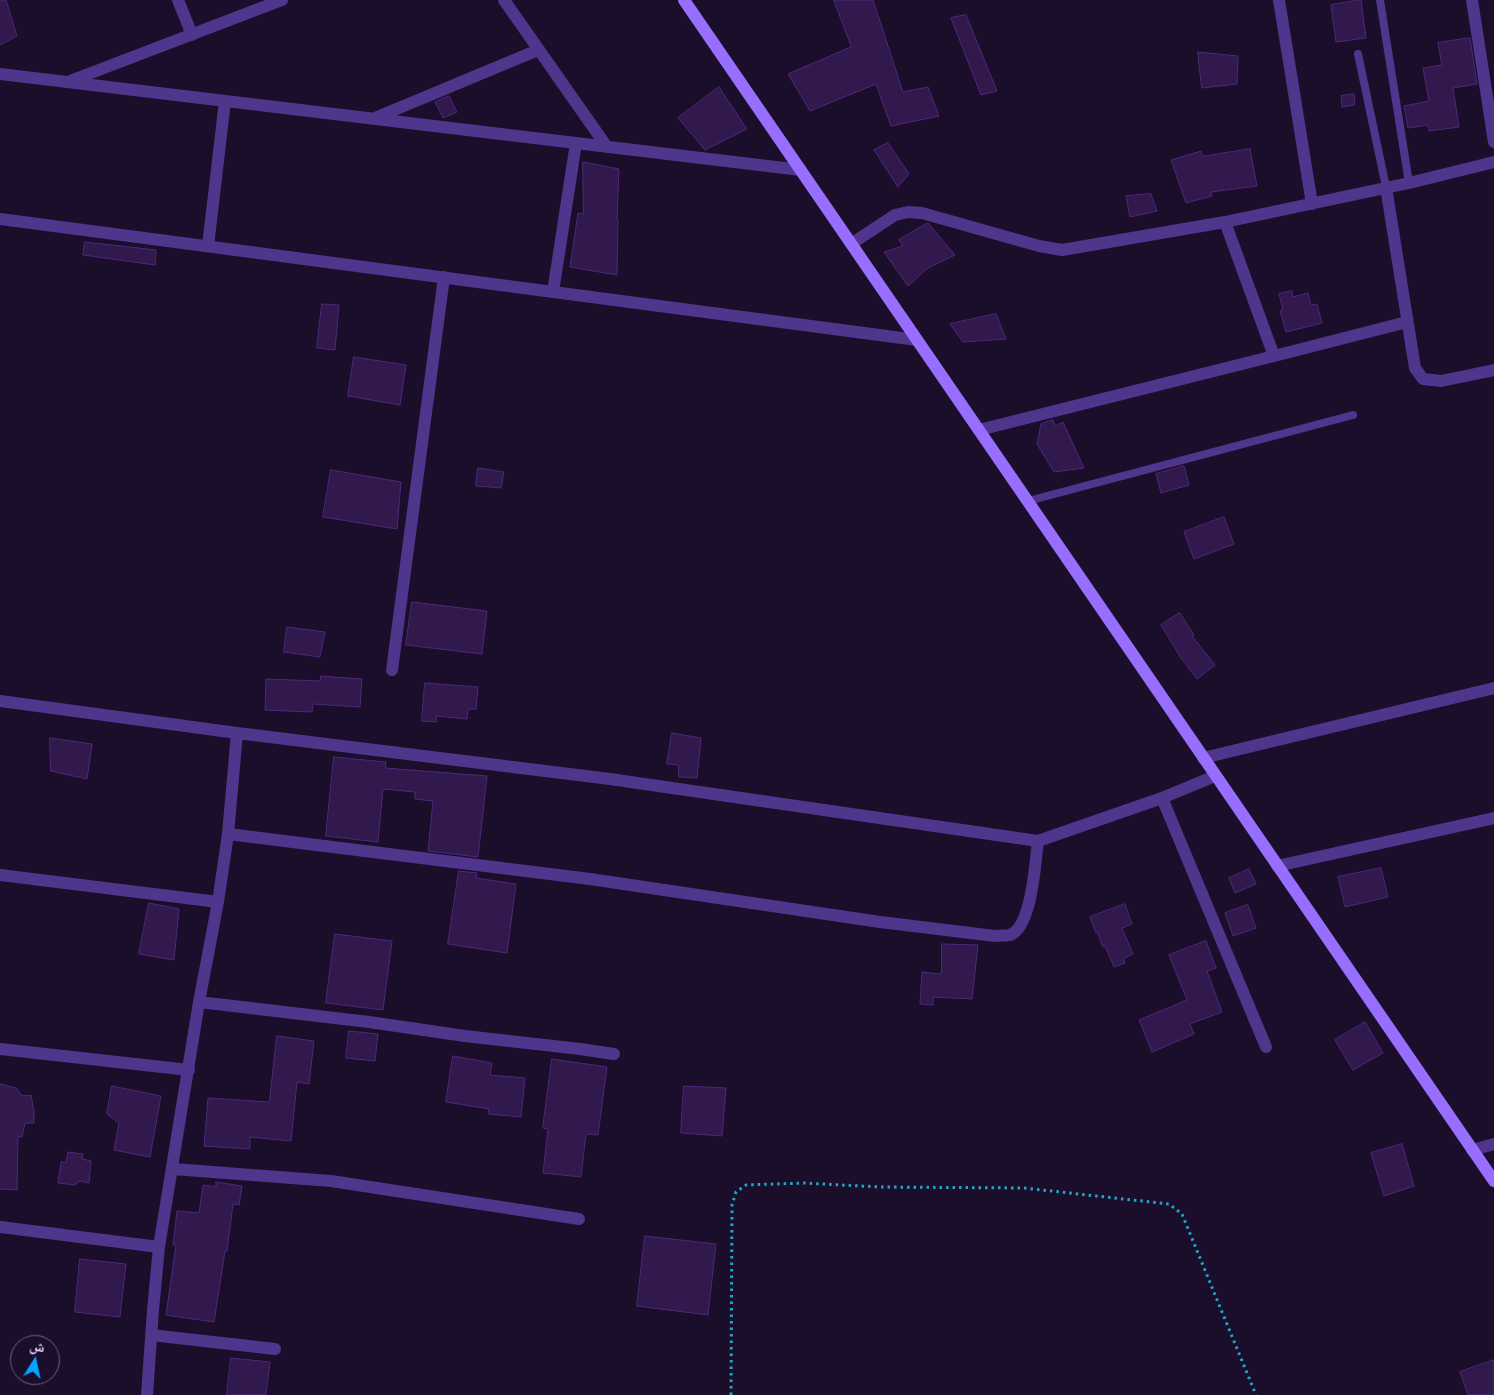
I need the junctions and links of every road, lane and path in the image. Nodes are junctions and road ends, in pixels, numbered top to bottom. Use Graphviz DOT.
graph roads {
  1 [pos="178,0"];
  2 [pos="282,0"];
  3 [pos="504,0"];
  4 [pos="684,0"];
  5 [pos="1279,0"];
  6 [pos="1380,0"];
  7 [pos="1472,0"];
  8 [pos="192,35"];
  9 [pos="538,50"];
  10 [pos="1358,54"];
  11 [pos="0,74"];
  12 [pos="68,82"];
  13 [pos="225,101"];
  14 [pos="373,119"];
  15 [pos="1494,142"];
  16 [pos="576,143"];
  17 [pos="607,147"];
  18 [pos="1494,162"];
  19 [pos="801,170"];
  20 [pos="1409,183"];
  21 [pos="1386,187"];
  22 [pos="1312,204"];
  23 [pos="0,219"];
  24 [pos="1225,222"];
  25 [pos="851,244"];
  26 [pos="208,246"];
  27 [pos="444,277"];
  28 [pos="553,292"];
  29 [pos="1407,322"];
  30 [pos="917,340"];
  31 [pos="1274,356"];
  32 [pos="1494,370"];
  33 [pos="1352,415"];
  34 [pos="979,430"];
  35 [pos="1028,501"];
  36 [pos="392,670"];
  37 [pos="1494,688"];
  38 [pos="0,700"];
  39 [pos="237,733"];
  40 [pos="1203,758"];
  41 [pos="1215,776"];
  42 [pos="1162,798"];
  43 [pos="1494,818"];
  44 [pos="228,834"];
  45 [pos="1038,841"];
  46 [pos="1277,866"];
  47 [pos="0,875"];
  48 [pos="218,902"];
  49 [pos="199,1002"];
  50 [pos="1266,1046"];
  51 [pos="0,1049"];
  52 [pos="614,1054"];
  53 [pos="188,1070"];
  54 [pos="1494,1144"];
  55 [pos="1472,1150"];
  56 [pos="172,1169"];
  57 [pos="1494,1181"];
  58 [pos="579,1219"];
  59 [pos="0,1227"];
  60 [pos="159,1247"];
  61 [pos="151,1335"];
  62 [pos="275,1349"];
  63 [pos="147,1395"];
  64 [pos="731,1395"];
  65 [pos="1256,1395"];
  1 -- 8 [label="street"];
  2 -- 8 [label="street"];
  3 -- 9 [label="street"];
  4 -- 19 [label="main road"];
  5 -- 22 [label="street"];
  6 -- 20 [label="lane"];
  7 -- 15 [label="street"];
  8 -- 12 [label="street"];
  9 -- 14 [label="street"];
  9 -- 17 [label="street"];
  10 -- 21 [label="lane"];
  11 -- 12 [label="street"];
  12 -- 13 [label="street"];
  13 -- 14 [label="street"];
  13 -- 26 [label="street"];
  14 -- 16 [label="street"];
  16 -- 17 [label="street"];
  16 -- 28 [label="street"];
  17 -- 19 [label="street"];
  18 -- 20 [label="street"];
  19 -- 25 [label="main road"];
  20 -- 21 [label="street"];
  21 -- 22 [label="street"];
  21 -- 29 [label="street"];
  22 -- 24 [label="street"];
  23 -- 26 [label="street"];
  24 -- 25 [label="street"];
  24 -- 31 [label="street"];
  25 -- 30 [label="main road"];
  26 -- 27 [label="street"];
  27 -- 28 [label="street"];
  27 -- 36 [label="street"];
  28 -- 30 [label="street"];
  29 -- 31 [label="street"];
  29 -- 32 [label="street"];
  30 -- 34 [label="main road"];
  31 -- 34 [label="street"];
  33 -- 35 [label="lane"];
  34 -- 35 [label="main road"];
  35 -- 40 [label="main road"];
  37 -- 40 [label="street"];
  38 -- 39 [label="street"];
  39 -- 44 [label="street"];
  39 -- 45 [label="street"];
  40 -- 41 [label="main road"];
  41 -- 42 [label="street"];
  41 -- 46 [label="main road"];
  42 -- 45 [label="street"];
  42 -- 50 [label="street"];
  43 -- 46 [label="street"];
  44 -- 45 [label="street"];
  44 -- 48 [label="street"];
  46 -- 55 [label="main road"];
  47 -- 48 [label="street"];
  48 -- 49 [label="street"];
  49 -- 52 [label="street"];
  49 -- 53 [label="street"];
  51 -- 53 [label="street"];
  53 -- 56 [label="street"];
  54 -- 55 [label="street"];
  55 -- 57 [label="main road"];
  56 -- 58 [label="street"];
  56 -- 60 [label="street"];
  59 -- 60 [label="street"];
  60 -- 61 [label="street"];
  61 -- 62 [label="street"];
  61 -- 63 [label="street"];
  64 -- 65 [label="path"];
}
